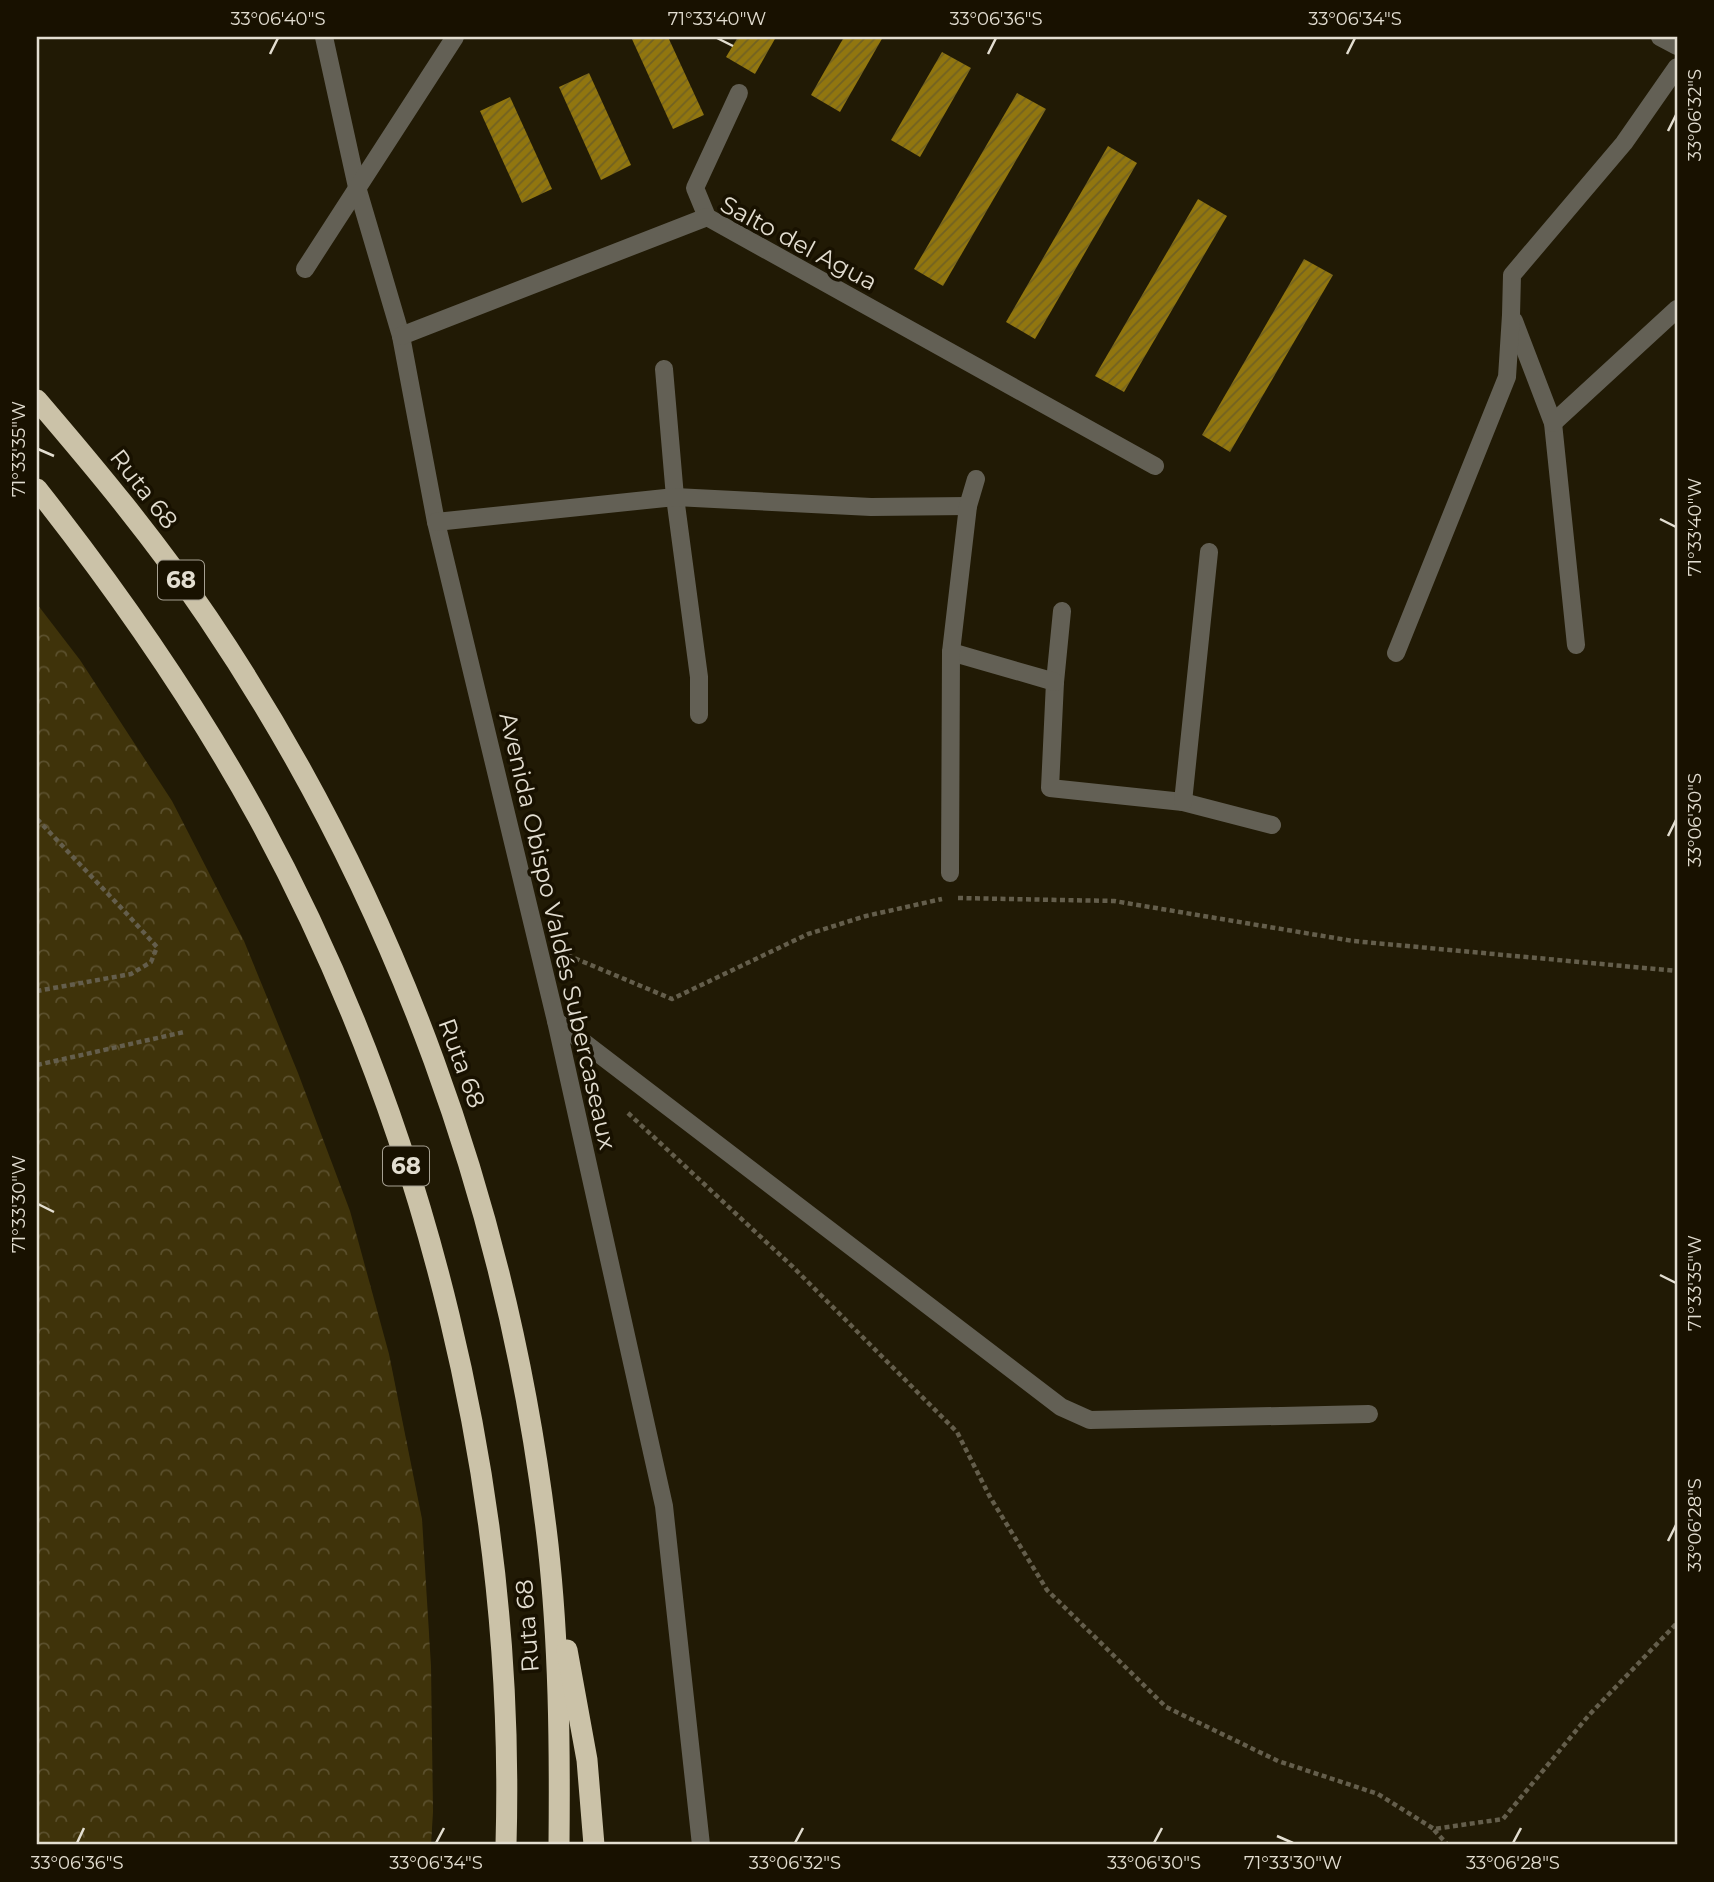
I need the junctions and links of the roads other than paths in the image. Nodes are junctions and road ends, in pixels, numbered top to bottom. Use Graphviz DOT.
graph roads {
  1 [pos="324,37"];
  2 [pos="455,37"];
  3 [pos="1660,37"];
  4 [pos="1677,46"];
  5 [pos="1677,67"];
  6 [pos="739,93"];
  7 [pos="357,187"];
  8 [pos="707,217"];
  9 [pos="304,269"];
  10 [pos="1677,309"];
  11 [pos="1511,315"];
  12 [pos="401,336"];
  13 [pos="664,369"];
  14 [pos="37,400"];
  15 [pos="1553,424"];
  16 [pos="1155,466"];
  17 [pos="976,479"];
  18 [pos="37,489"];
  19 [pos="675,497"];
  20 [pos="968,506"];
  21 [pos="436,522"];
  22 [pos="1209,552"];
  23 [pos="1062,611"];
  24 [pos="1576,645"];
  25 [pos="951,652"];
  26 [pos="1396,653"];
  27 [pos="1055,682"];
  28 [pos="699,715"];
  29 [pos="1183,802"];
  30 [pos="1272,825"];
  31 [pos="950,873"];
  32 [pos="556,1021"];
  33 [pos="1369,1414"];
  34 [pos="548,1547"];
  35 [pos="506,1845"];
  36 [pos="559,1845"];
  37 [pos="594,1845"];
  38 [pos="701,1845"];
  1 -- 7 [label="street, Avenida Obispo Valdés Subercaseaux"];
  2 -- 7 [label="street"];
  3 -- 4 [label="street"];
  5 -- 11 [label="street"];
  6 -- 8 [label="street"];
  7 -- 9 [label="street"];
  7 -- 12 [label="street, Avenida Obispo Valdés Subercaseaux"];
  8 -- 12 [label="street, Salto del Agua"];
  8 -- 16 [label="street, Salto del Agua"];
  10 -- 15 [label="street"];
  11 -- 15 [label="street"];
  11 -- 26 [label="street"];
  12 -- 21 [label="street, Avenida Obispo Valdés Subercaseaux"];
  13 -- 19 [label="street"];
  14 -- 34 [label="highway, Ruta 68 / 68"];
  15 -- 24 [label="street"];
  17 -- 20 [label="street"];
  18 -- 35 [label="highway, Ruta 68 / 68"];
  19 -- 20 [label="street"];
  19 -- 21 [label="street"];
  19 -- 28 [label="street"];
  20 -- 25 [label="street"];
  21 -- 32 [label="street, Avenida Obispo Valdés Subercaseaux"];
  22 -- 29 [label="street"];
  23 -- 27 [label="street"];
  25 -- 27 [label="street"];
  25 -- 31 [label="street"];
  27 -- 29 [label="street"];
  29 -- 30 [label="street"];
  32 -- 33 [label="street"];
  32 -- 38 [label="street, Avenida Obispo Valdés Subercaseaux"];
  34 -- 36 [label="highway, Ruta 68 / 68"];
  34 -- 37 [label="highway"];
}
